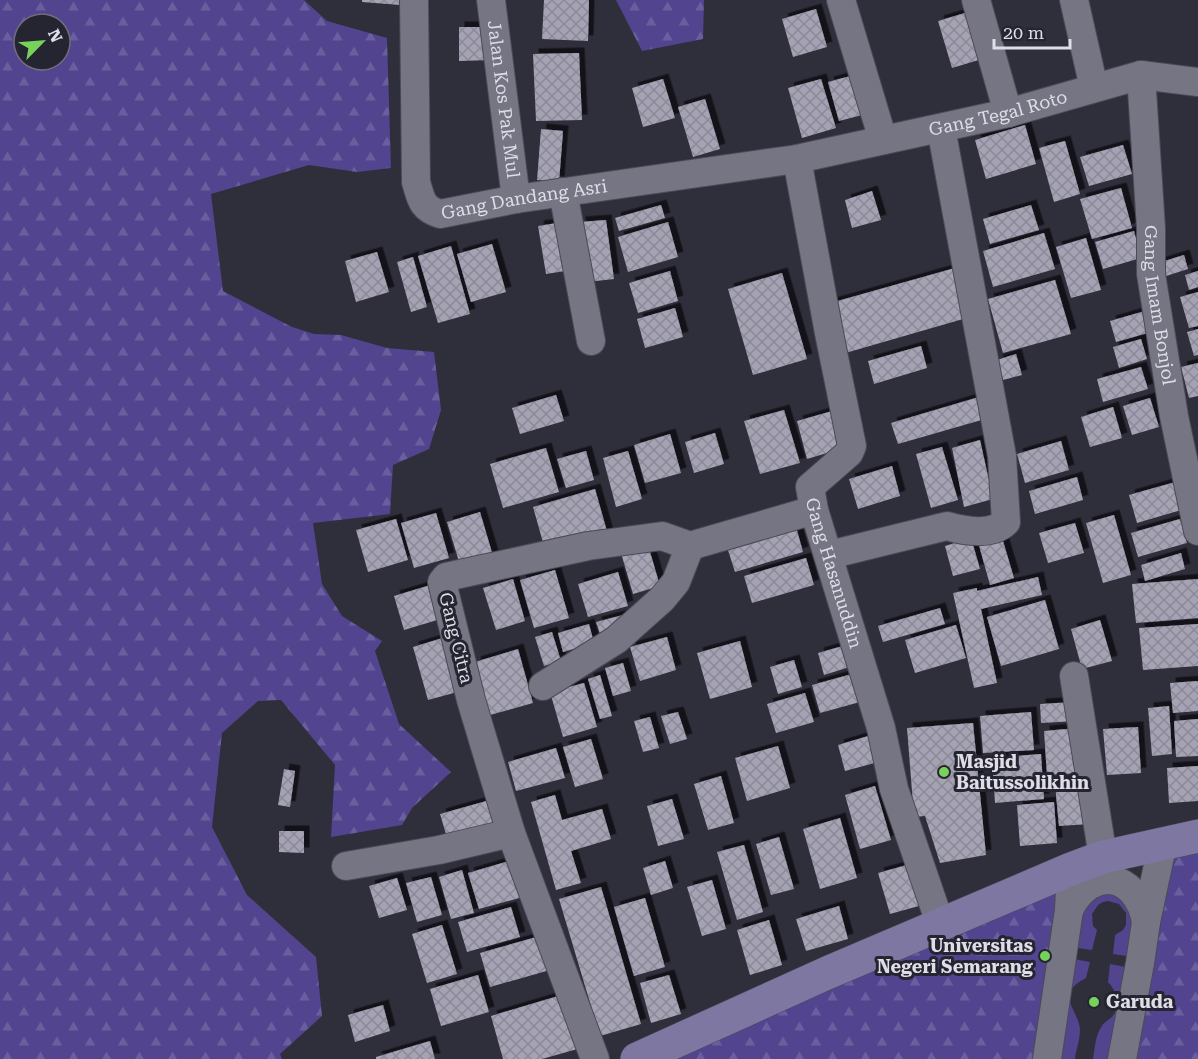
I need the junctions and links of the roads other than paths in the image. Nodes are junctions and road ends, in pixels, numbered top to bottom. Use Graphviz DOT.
graph roads {
  1 [pos="414,0"];
  2 [pos="491,0"];
  3 [pos="841,0"];
  4 [pos="976,0"];
  5 [pos="1074,0"];
  6 [pos="1141,75"];
  7 [pos="1198,82"];
  8 [pos="1094,88"];
  9 [pos="1008,113"];
  10 [pos="941,128"];
  11 [pos="882,140"];
  12 [pos="797,159"];
  13 [pos="563,192"];
  14 [pos="516,199"];
  15 [pos="591,342"];
  16 [pos="1188,428"];
  17 [pos="814,510"];
  18 [pos="1198,531"];
  19 [pos="690,546"];
  20 [pos="829,555"];
  21 [pos="1074,676"];
  22 [pos="543,686"];
  23 [pos="511,833"];
  24 [pos="1198,836"];
  25 [pos="1163,842"];
  26 [pos="1103,857"];
  27 [pos="346,866"];
  28 [pos="1071,869"];
  29 [pos="1069,910"];
  30 [pos="1146,922"];
  31 [pos="941,926"];
  32 [pos="595,1059"];
  33 [pos="637,1059"];
  34 [pos="1047,1059"];
  35 [pos="1122,1059"];
  1 -- 14 [label="street, Gang Dandang Asri"];
  2 -- 14 [label="street, Jalan Kos Pak Mul"];
  3 -- 11 [label="street"];
  4 -- 9 [label="street"];
  5 -- 8 [label="street"];
  6 -- 7 [label="street, Gang Tegal Roto"];
  6 -- 8 [label="street, Gang Tegal Roto"];
  6 -- 16 [label="street, Gang Imam Bonjol"];
  8 -- 9 [label="street, Gang Tegal Roto"];
  9 -- 10 [label="street, Gang Tegal Roto"];
  10 -- 11 [label="street, Gang Tegal Roto"];
  10 -- 20 [label="street"];
  11 -- 12 [label="street, Gang Tegal Roto"];
  12 -- 13 [label="street, Gang Dandang Asri"];
  12 -- 17 [label="street, Gang Hasanuddin"];
  13 -- 14 [label="street, Gang Dandang Asri"];
  13 -- 15 [label="street"];
  16 -- 18 [label="street, Gang Imam Bonjol"];
  17 -- 19 [label="street"];
  17 -- 20 [label="street, Gang Hasanuddin"];
  19 -- 22 [label="street"];
  19 -- 23 [label="street, Gang Citra"];
  20 -- 31 [label="street, Gang Hasanuddin"];
  21 -- 26 [label="street"];
  23 -- 27 [label="street"];
  23 -- 32 [label="street, Gang Citra"];
  24 -- 25 [label="main road"];
  25 -- 26 [label="main road"];
  25 -- 30 [label="street"];
  26 -- 28 [label="main road"];
  28 -- 29 [label="street"];
  28 -- 31 [label="main road"];
  29 -- 30 [label="street"];
  29 -- 34 [label="street"];
  30 -- 35 [label="street"];
  31 -- 33 [label="main road"];
}
